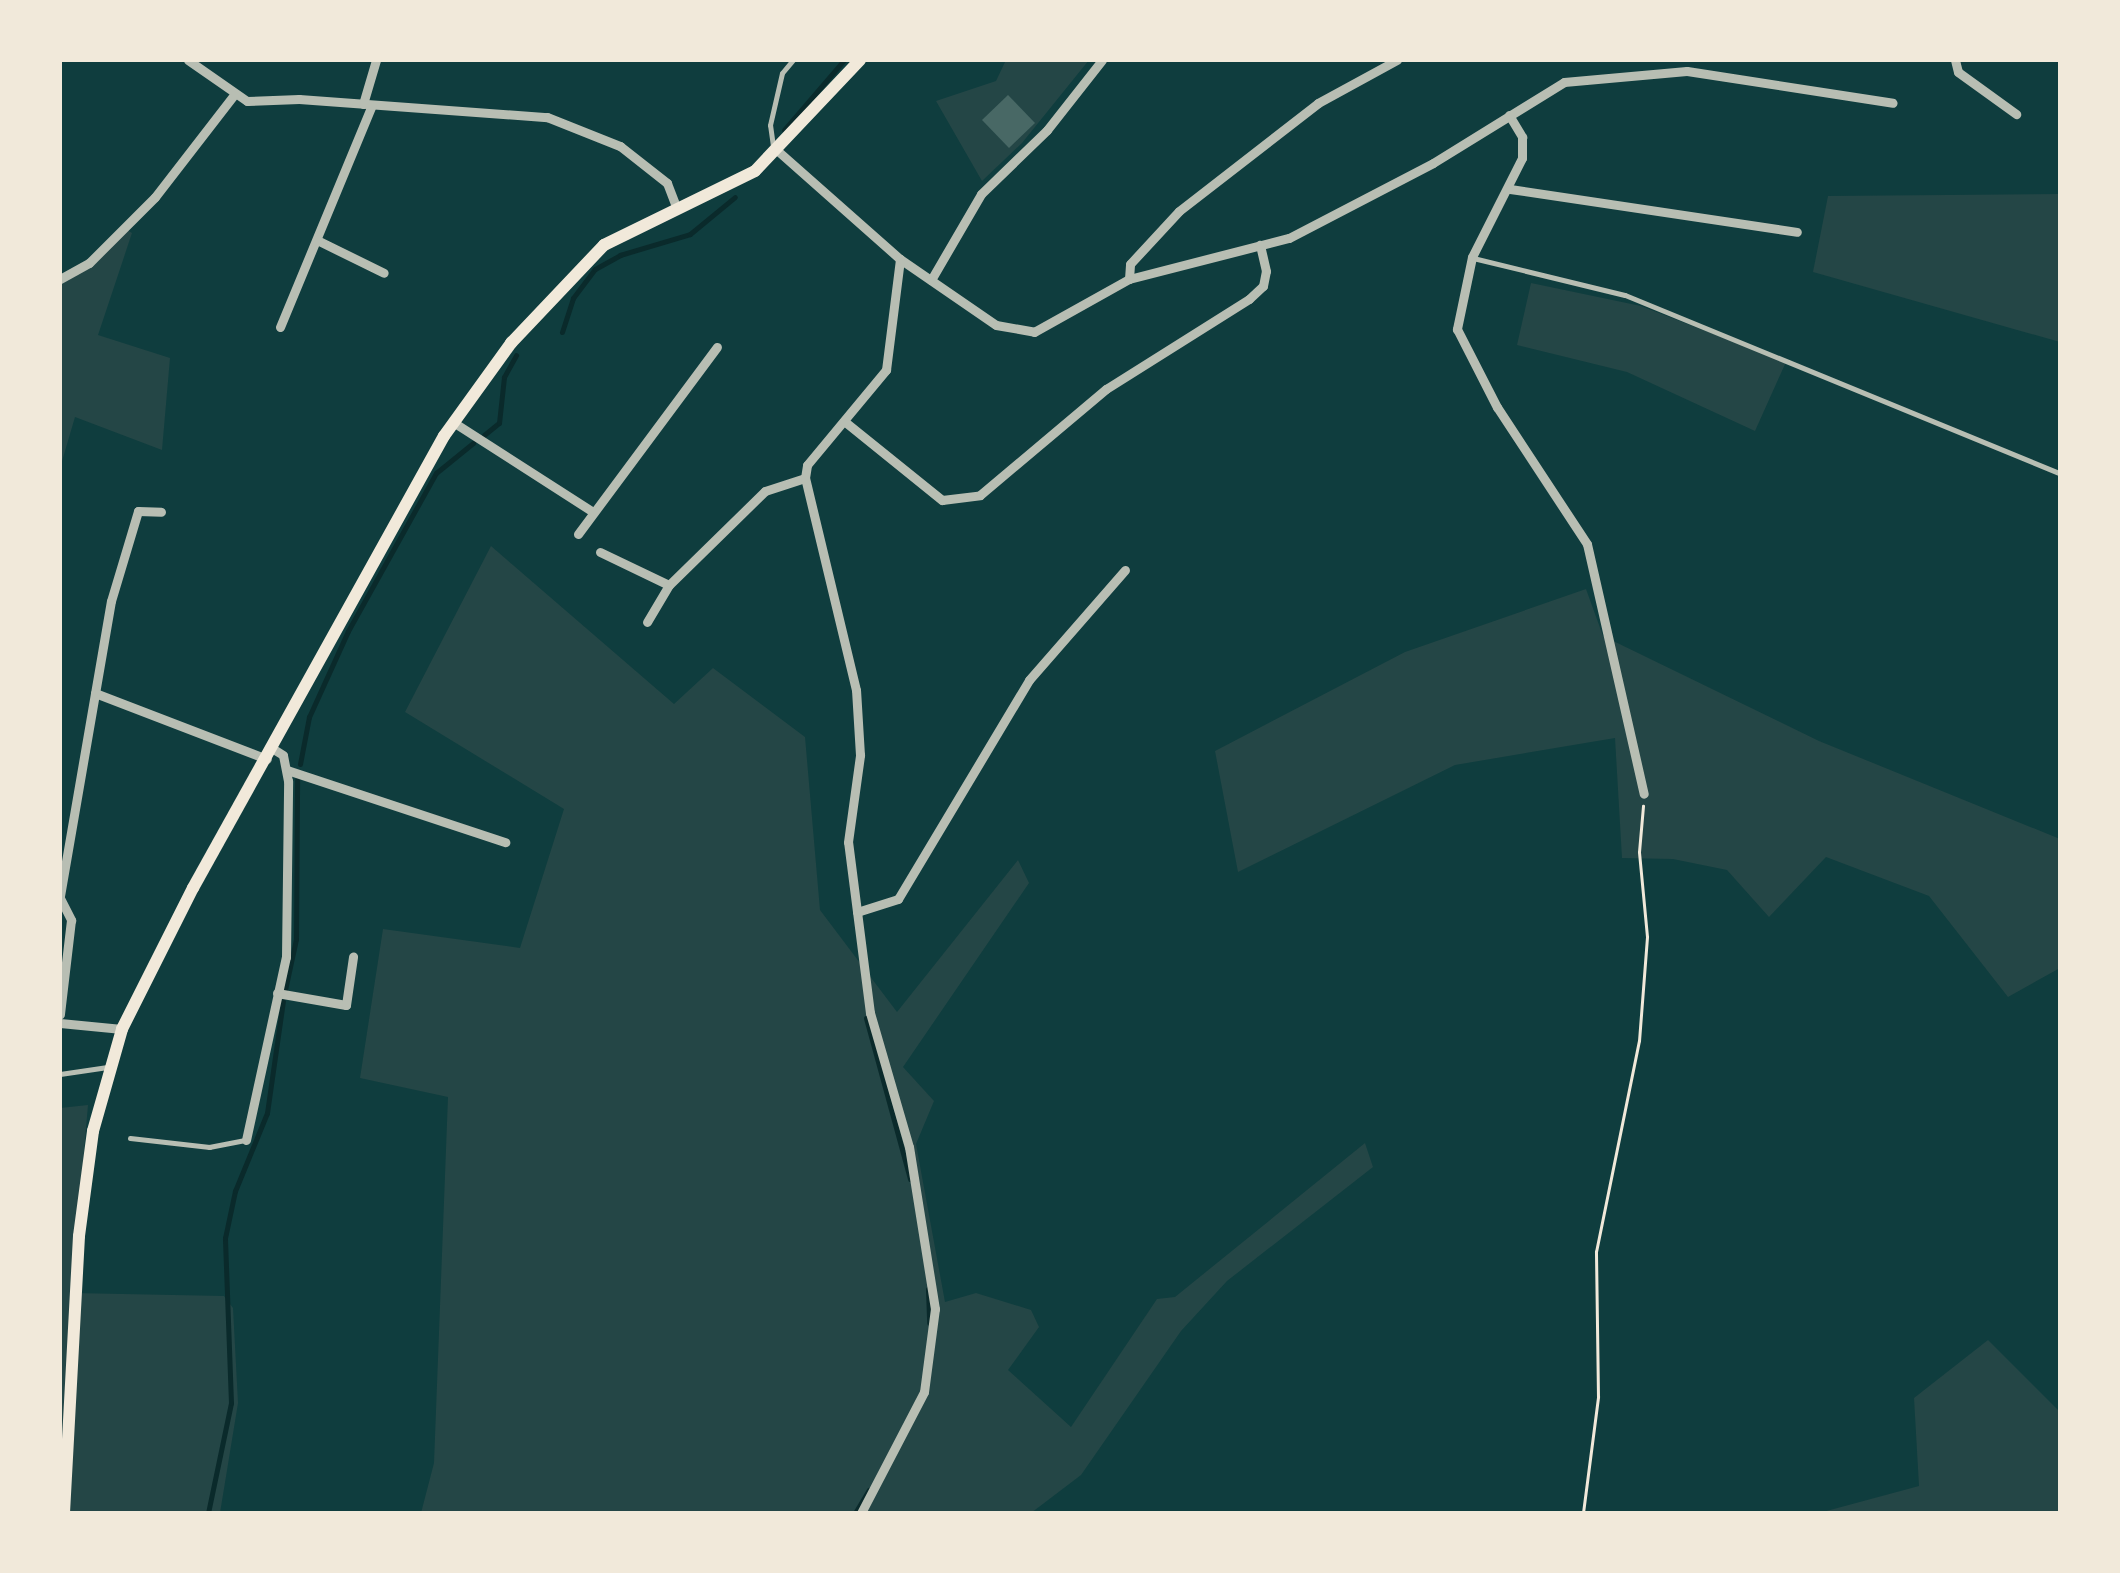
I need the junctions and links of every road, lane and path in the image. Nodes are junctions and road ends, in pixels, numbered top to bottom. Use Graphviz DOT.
graph roads {
  1 [pos="188,60"];
  2 [pos="376,60"];
  3 [pos="793,60"];
  4 [pos="860,60"];
  5 [pos="1102,60"];
  6 [pos="1398,60"];
  7 [pos="1955,60"];
  8 [pos="233,96"];
  9 [pos="1894,103"];
  10 [pos="368,105"];
  11 [pos="2016,114"];
  12 [pos="1510,115"];
  13 [pos="778,152"];
  14 [pos="1510,189"];
  15 [pos="676,206"];
  16 [pos="1797,232"];
  17 [pos="319,240"];
  18 [pos="1260,246"];
  19 [pos="1472,258"];
  20 [pos="900,259"];
  21 [pos="384,272"];
  22 [pos="60,279"];
  23 [pos="1130,279"];
  24 [pos="931,280"];
  25 [pos="280,327"];
  26 [pos="717,347"];
  27 [pos="844,421"];
  28 [pos="453,422"];
  29 [pos="2060,473"];
  30 [pos="805,478"];
  31 [pos="161,512"];
  32 [pos="593,512"];
  33 [pos="578,534"];
  34 [pos="600,552"];
  35 [pos="1124,570"];
  36 [pos="670,585"];
  37 [pos="647,622"];
  38 [pos="95,693"];
  39 [pos="270,753"];
  40 [pos="286,770"];
  41 [pos="1644,794"];
  42 [pos="505,842"];
  43 [pos="60,897"];
  44 [pos="857,912"];
  45 [pos="353,957"];
  46 [pos="277,993"];
  47 [pos="60,1014"];
  48 [pos="60,1023"];
  49 [pos="122,1029"];
  50 [pos="110,1067"];
  51 [pos="60,1074"];
  52 [pos="130,1138"];
  53 [pos="246,1140"];
  54 [pos="64,1513"];
  55 [pos="861,1513"];
  56 [pos="1583,1513"];
  1 -- 8 [label="street"];
  2 -- 10 [label="street"];
  3 -- 13 [label="lane"];
  4 -- 13 [label="main road"];
  5 -- 24 [label="street"];
  6 -- 23 [label="street"];
  7 -- 11 [label="street"];
  8 -- 10 [label="street"];
  8 -- 22 [label="street"];
  9 -- 12 [label="street"];
  10 -- 15 [label="street"];
  10 -- 17 [label="street"];
  12 -- 14 [label="street"];
  12 -- 18 [label="street"];
  13 -- 15 [label="main road"];
  13 -- 20 [label="street"];
  14 -- 16 [label="street"];
  14 -- 19 [label="street"];
  15 -- 28 [label="main road"];
  17 -- 21 [label="street"];
  17 -- 25 [label="street"];
  18 -- 23 [label="street"];
  18 -- 27 [label="street"];
  19 -- 29 [label="lane"];
  19 -- 41 [label="street"];
  20 -- 24 [label="street"];
  20 -- 27 [label="street"];
  23 -- 24 [label="street"];
  26 -- 32 [label="street"];
  27 -- 30 [label="street"];
  28 -- 32 [label="street"];
  28 -- 39 [label="main road"];
  30 -- 36 [label="street"];
  30 -- 44 [label="street"];
  31 -- 38 [label="street"];
  32 -- 33 [label="street"];
  34 -- 36 [label="street"];
  35 -- 44 [label="street"];
  36 -- 37 [label="street"];
  38 -- 39 [label="street"];
  38 -- 43 [label="street"];
  39 -- 40 [label="street"];
  39 -- 49 [label="main road"];
  40 -- 42 [label="street"];
  40 -- 46 [label="street"];
  41 -- 56 [label="path"];
  43 -- 47 [label="street"];
  44 -- 55 [label="street"];
  45 -- 46 [label="street"];
  46 -- 53 [label="street"];
  48 -- 49 [label="street"];
  49 -- 50 [label="main road"];
  50 -- 51 [label="lane"];
  50 -- 54 [label="main road"];
  52 -- 53 [label="lane"];
}
